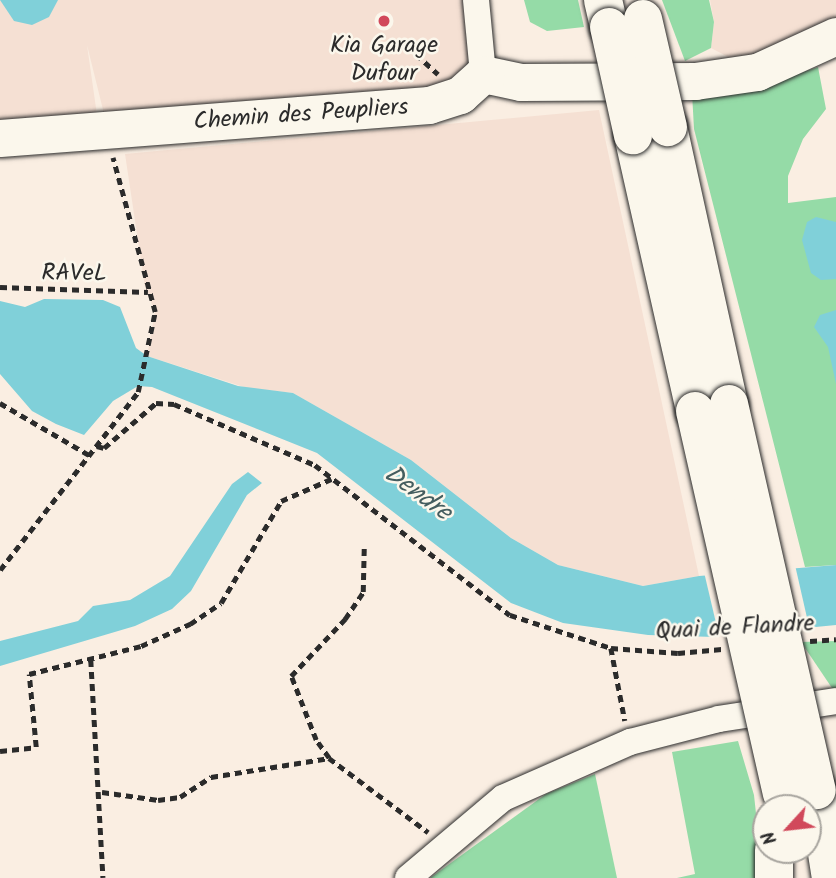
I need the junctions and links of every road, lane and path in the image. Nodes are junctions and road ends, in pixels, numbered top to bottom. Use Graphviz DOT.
graph roads {
  1 [pos="476,0"];
  2 [pos="624,12"];
  3 [pos="836,36"];
  4 [pos="483,74"];
  5 [pos="108,130"];
  6 [pos="0,138"];
  7 [pos="0,288"];
  8 [pos="148,292"];
  9 [pos="0,403"];
  10 [pos="99,444"];
  11 [pos="89,455"];
  12 [pos="331,479"];
  13 [pos="364,548"];
  14 [pos="0,569"];
  15 [pos="836,639"];
  16 [pos="801,642"];
  17 [pos="611,648"];
  18 [pos="727,649"];
  19 [pos="91,660"];
  20 [pos="836,701"];
  21 [pos="630,742"];
  22 [pos="0,751"];
  23 [pos="329,758"];
  24 [pos="102,792"];
  25 [pos="791,794"];
  26 [pos="447,846"];
  27 [pos="822,852"];
  28 [pos="103,878"];
  29 [pos="408,878"];
  30 [pos="831,878"];
  1 -- 4 [label="street"];
  2 -- 25 [label="highway, bridge"];
  3 -- 4 [label="street"];
  4 -- 5 [label="street, Chemin des Peupliers"];
  5 -- 6 [label="street, Chemin des Peupliers"];
  5 -- 8 [label="path"];
  7 -- 8 [label="path, RAVeL"];
  8 -- 10 [label="path"];
  9 -- 11 [label="path"];
  10 -- 11 [label="path"];
  10 -- 12 [label="path, Quai de Flandre"];
  11 -- 14 [label="path"];
  12 -- 17 [label="path, Quai de Flandre"];
  12 -- 19 [label="path"];
  13 -- 23 [label="path"];
  15 -- 16 [label="path, Quai de Flandre"];
  17 -- 18 [label="path, Quai de Flandre"];
  17 -- 21 [label="path"];
  19 -- 22 [label="path"];
  19 -- 24 [label="path"];
  20 -- 21 [label="street"];
  21 -- 26 [label="street"];
  23 -- 24 [label="path"];
  23 -- 26 [label="path"];
  24 -- 28 [label="path"];
  26 -- 29 [label="street"];
  27 -- 30 [label="highway"];
}
